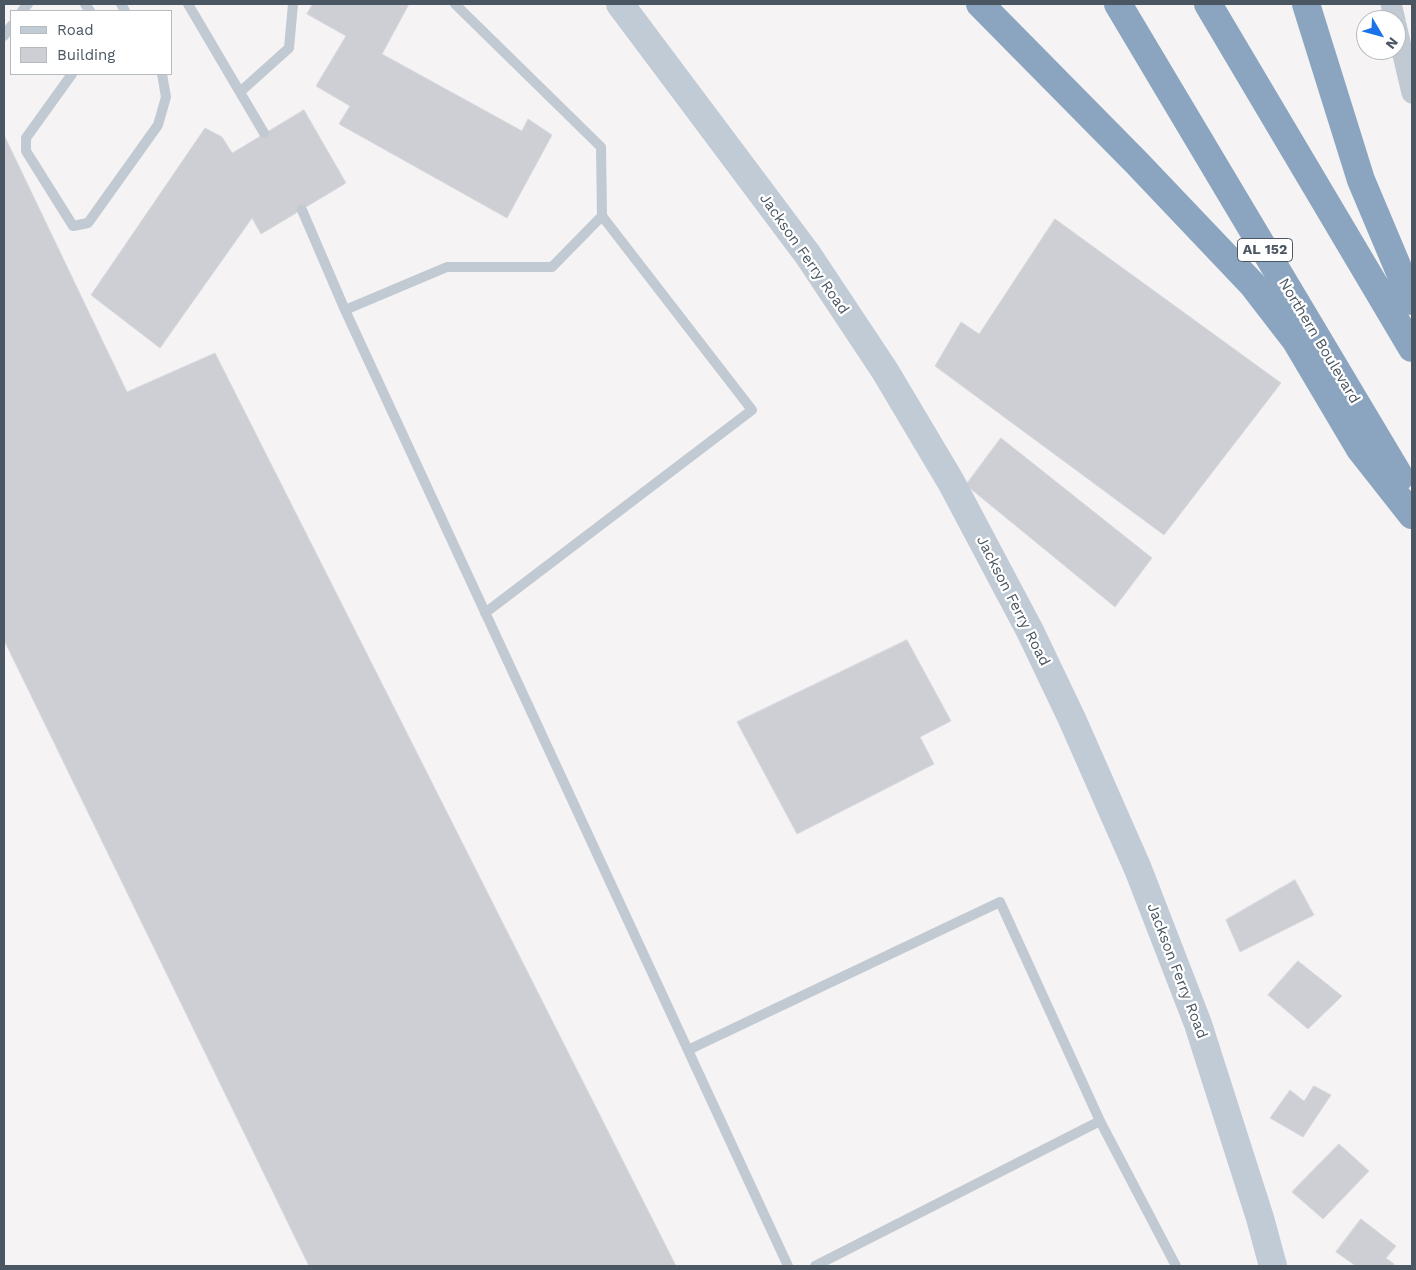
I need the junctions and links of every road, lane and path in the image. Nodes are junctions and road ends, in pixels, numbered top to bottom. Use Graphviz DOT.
graph roads {
  1 [pos="188,4"];
  2 [pos="293,4"];
  3 [pos="455,4"];
  4 [pos="620,4"];
  5 [pos="980,4"];
  6 [pos="1118,4"];
  7 [pos="1208,4"];
  8 [pos="1306,4"];
  9 [pos="1404,60"];
  10 [pos="71,75"];
  11 [pos="162,75"];
  12 [pos="240,92"];
  13 [pos="1412,93"];
  14 [pos="264,133"];
  15 [pos="302,210"];
  16 [pos="602,216"];
  17 [pos="1412,301"];
  18 [pos="346,310"];
  19 [pos="1412,348"];
  20 [pos="1412,497"];
  21 [pos="1412,515"];
  22 [pos="485,613"];
  23 [pos="688,1050"];
  24 [pos="1100,1121"];
  25 [pos="788,1266"];
  26 [pos="816,1266"];
  27 [pos="1176,1266"];
  28 [pos="1273,1266"];
  1 -- 12 [label="lane"];
  2 -- 12 [label="lane"];
  3 -- 16 [label="lane"];
  4 -- 28 [label="main road, Jackson Ferry Road"];
  5 -- 21 [label="highway"];
  6 -- 20 [label="highway, Northern Boulevard / AL 152"];
  7 -- 19 [label="highway"];
  8 -- 17 [label="highway"];
  9 -- 13 [label="street"];
  10 -- 11 [label="lane"];
  12 -- 14 [label="lane"];
  15 -- 18 [label="lane"];
  16 -- 18 [label="lane"];
  16 -- 22 [label="lane"];
  18 -- 22 [label="lane"];
  22 -- 23 [label="lane"];
  23 -- 24 [label="lane"];
  23 -- 25 [label="lane"];
  24 -- 26 [label="lane"];
  24 -- 27 [label="lane"];
}
